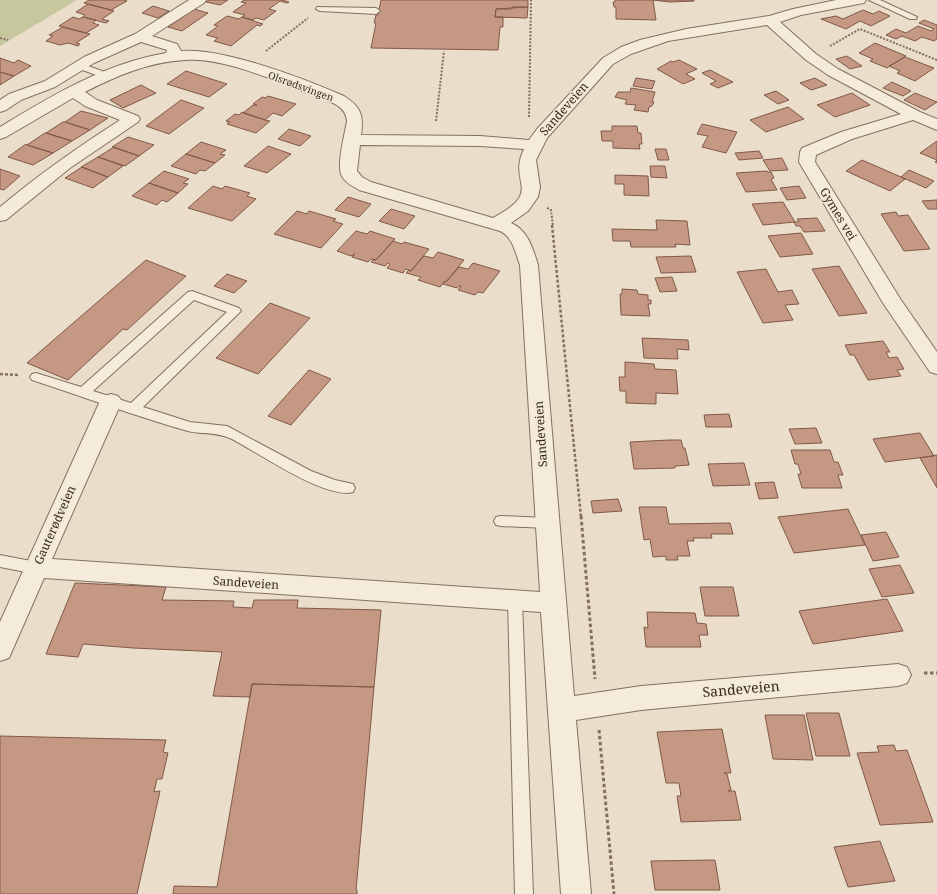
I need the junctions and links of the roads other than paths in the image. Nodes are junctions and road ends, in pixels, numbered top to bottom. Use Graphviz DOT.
graph roads {
  1 [pos="198,0"];
  2 [pos="859,0"];
  3 [pos="873,0"];
  4 [pos="320,8"];
  5 [pos="376,11"];
  6 [pos="913,17"];
  7 [pos="770,20"];
  8 [pos="140,37"];
  9 [pos="172,56"];
  10 [pos="80,66"];
  11 [pos="107,76"];
  12 [pos="74,92"];
  13 [pos="0,107"];
  14 [pos="914,115"];
  15 [pos="937,125"];
  16 [pos="0,134"];
  17 [pos="538,138"];
  18 [pos="352,140"];
  19 [pos="0,216"];
  20 [pos="495,224"];
  21 [pos="937,368"];
  22 [pos="36,377"];
  23 [pos="84,392"];
  24 [pos="111,401"];
  25 [pos="133,409"];
  26 [pos="348,488"];
  27 [pos="500,521"];
  28 [pos="547,523"];
  29 [pos="0,561"];
  30 [pos="36,568"];
  31 [pos="515,601"];
  32 [pos="553,603"];
  33 [pos="0,650"];
  34 [pos="898,675"];
  35 [pos="562,710"];
  36 [pos="524,894"];
  37 [pos="576,894"];
  1 -- 8 [label="street"];
  2 -- 7 [label="street, Sandeveien"];
  3 -- 6 [label="lane"];
  4 -- 5 [label="lane"];
  7 -- 14 [label="street"];
  7 -- 17 [label="street, Sandeveien"];
  8 -- 9 [label="street"];
  8 -- 10 [label="street"];
  9 -- 11 [label="street, Olsrødsvingen"];
  9 -- 18 [label="street, Olsrødsvingen"];
  10 -- 11 [label="lane"];
  10 -- 13 [label="street"];
  11 -- 12 [label="street, Olsrødsvingen"];
  12 -- 16 [label="street, Olsrødsvingen"];
  12 -- 19 [label="street"];
  14 -- 15 [label="street"];
  14 -- 21 [label="street, Gymes vei"];
  17 -- 18 [label="street"];
  17 -- 20 [label="street, Sandeveien"];
  18 -- 20 [label="street, Olsrødsvingen"];
  20 -- 28 [label="street, Sandeveien"];
  22 -- 23 [label="lane"];
  23 -- 24 [label="lane"];
  23 -- 25 [label="lane"];
  24 -- 25 [label="lane"];
  24 -- 30 [label="street, Gauterødveien"];
  25 -- 26 [label="lane"];
  27 -- 28 [label="lane"];
  28 -- 32 [label="street, Sandeveien"];
  29 -- 30 [label="lane"];
  30 -- 31 [label="street, Sandeveien"];
  30 -- 33 [label="street, Gauterødveien"];
  31 -- 32 [label="street, Sandeveien"];
  31 -- 36 [label="lane"];
  32 -- 35 [label="street, Sandeveien"];
  34 -- 35 [label="street, Sandeveien"];
  35 -- 37 [label="street, Sandeveien"];
}
